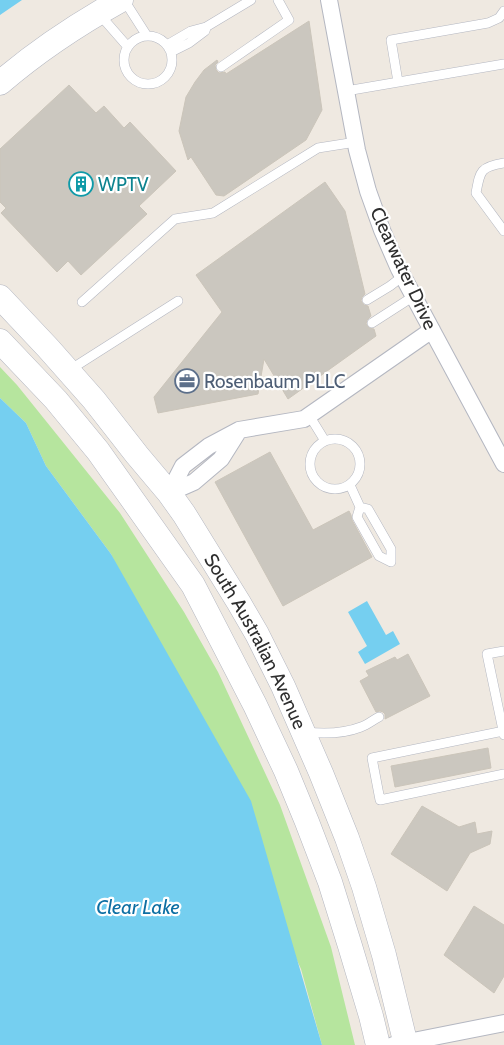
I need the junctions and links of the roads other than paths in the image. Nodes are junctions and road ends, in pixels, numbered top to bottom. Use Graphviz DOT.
graph roads {
  1 [pos="123,0"];
  2 [pos="252,0"];
  3 [pos="278,0"];
  4 [pos="329,0"];
  5 [pos="504,11"];
  6 [pos="98,13"];
  7 [pos="147,36"];
  8 [pos="128,47"];
  9 [pos="169,48"];
  10 [pos="504,64"];
  11 [pos="221,67"];
  12 [pos="398,82"];
  13 [pos="0,83"];
  14 [pos="346,91"];
  15 [pos="356,142"];
  16 [pos="504,163"];
  17 [pos="504,231"];
  18 [pos="403,276"];
  19 [pos="414,296"];
  20 [pos="0,297"];
  21 [pos="367,300"];
  22 [pos="82,302"];
  23 [pos="178,302"];
  24 [pos="372,323"];
  25 [pos="432,330"];
  26 [pos="0,342"];
  27 [pos="68,371"];
  28 [pos="309,415"];
  29 [pos="325,440"];
  30 [pos="497,440"];
  31 [pos="504,464"];
  32 [pos="350,485"];
  33 [pos="170,493"];
  34 [pos="360,507"];
  35 [pos="140,509"];
  36 [pos="381,532"];
  37 [pos="370,540"];
  38 [pos="504,651"];
  39 [pos="500,695"];
  40 [pos="378,717"];
  41 [pos="302,731"];
  42 [pos="504,733"];
  43 [pos="504,774"];
  44 [pos="504,1023"];
  45 [pos="402,1044"];
  46 [pos="378,1045"];
  1 -- 6 [label="main road"];
  1 -- 7 [label="lane"];
  2 -- 9 [label="lane"];
  3 -- 11 [label="lane"];
  4 -- 14 [label="street, Clearwater Drive"];
  5 -- 12 [label="lane"];
  6 -- 8 [label="lane"];
  6 -- 13 [label="main road"];
  7 -- 8 [label="lane"];
  7 -- 9 [label="lane"];
  8 -- 9 [label="lane"];
  10 -- 12 [label="lane"];
  12 -- 14 [label="lane"];
  14 -- 15 [label="street, Clearwater Drive"];
  15 -- 18 [label="street, Clearwater Drive"];
  15 -- 22 [label="lane"];
  16 -- 17 [label="lane"];
  18 -- 19 [label="street, Clearwater Drive"];
  18 -- 21 [label="lane"];
  19 -- 24 [label="lane"];
  19 -- 25 [label="street, Clearwater Drive"];
  20 -- 27 [label="main road, South Australian Avenue"];
  23 -- 27 [label="lane"];
  25 -- 28 [label="street"];
  25 -- 30 [label="street, Clearwater Drive"];
  26 -- 35 [label="main road, South Australian Avenue"];
  27 -- 33 [label="main road, South Australian Avenue"];
  28 -- 29 [label="lane"];
  28 -- 33 [label="street"];
  29 -- 32 [label="lane"];
  29 -- 32 [label="lane"];
  30 -- 31 [label="street, Clearwater Drive"];
  32 -- 34 [label="lane"];
  33 -- 35 [label="main road"];
  33 -- 41 [label="main road, South Australian Avenue"];
  34 -- 36 [label="lane"];
  34 -- 37 [label="lane"];
  35 -- 46 [label="main road, South Australian Avenue"];
  36 -- 37 [label="lane"];
  36 -- 37 [label="lane"];
  38 -- 39 [label="lane"];
  39 -- 42 [label="lane"];
  40 -- 41 [label="lane"];
  41 -- 45 [label="main road, South Australian Avenue"];
  42 -- 43 [label="lane"];
  44 -- 45 [label="street"];
}
